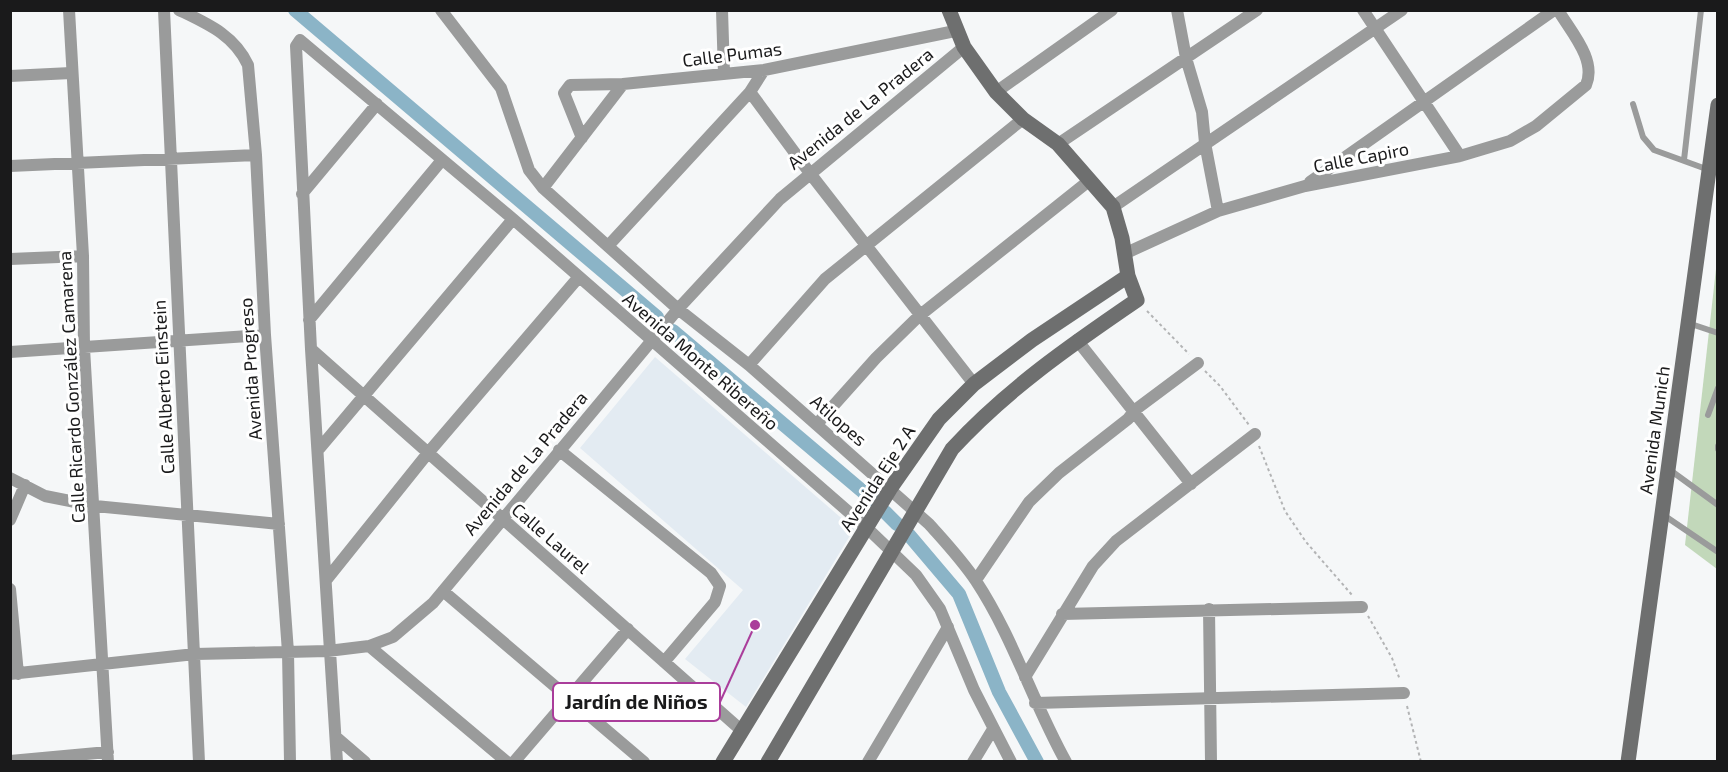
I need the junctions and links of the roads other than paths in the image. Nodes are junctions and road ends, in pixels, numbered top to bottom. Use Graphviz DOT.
graph roads {
  1 [pos="69,10"];
  2 [pos="164,10"];
  3 [pos="179,10"];
  4 [pos="441,10"];
  5 [pos="722,10"];
  6 [pos="1112,10"];
  7 [pos="1177,10"];
  8 [pos="1257,10"];
  9 [pos="1363,10"];
  10 [pos="1402,10"];
  11 [pos="1556,10"];
  12 [pos="1701,10"];
  13 [pos="951,12"];
  14 [pos="1374,29"];
  15 [pos="955,31"];
  16 [pos="964,47"];
  17 [pos="1186,58"];
  18 [pos="764,70"];
  19 [pos="71,73"];
  20 [pos="724,74"];
  21 [pos="10,76"];
  22 [pos="623,84"];
  23 [pos="750,92"];
  24 [pos="996,92"];
  25 [pos="1423,102"];
  26 [pos="377,104"];
  27 [pos="1633,104"];
  28 [pos="1718,105"];
  29 [pos="1023,118"];
  30 [pos="582,138"];
  31 [pos="1205,143"];
  32 [pos="1058,144"];
  33 [pos="1714,153"];
  34 [pos="256,155"];
  35 [pos="1460,156"];
  36 [pos="170,157"];
  37 [pos="442,160"];
  38 [pos="1684,160"];
  39 [pos="76,162"];
  40 [pos="10,166"];
  41 [pos="1708,170"];
  42 [pos="809,172"];
  43 [pos="1090,180"];
  44 [pos="1305,186"];
  45 [pos="543,188"];
  46 [pos="302,194"];
  47 [pos="1113,207"];
  48 [pos="1218,211"];
  49 [pos="513,219"];
  50 [pos="608,246"];
  51 [pos="866,246"];
  52 [pos="1124,254"];
  53 [pos="83,256"];
  54 [pos="10,259"];
  55 [pos="1128,276"];
  56 [pos="578,278"];
  57 [pos="678,309"];
  58 [pos="919,316"];
  59 [pos="309,320"];
  60 [pos="1688,323"];
  61 [pos="1718,333"];
  62 [pos="265,335"];
  63 [pos="178,340"];
  64 [pos="1077,340"];
  65 [pos="651,341"];
  66 [pos="84,348"];
  67 [pos="311,349"];
  68 [pos="10,352"];
  69 [pos="1198,363"];
  70 [pos="749,366"];
  71 [pos="974,384"];
  72 [pos="1718,388"];
  73 [pos="364,396"];
  74 [pos="1135,410"];
  75 [pos="1708,415"];
  76 [pos="817,424"];
  77 [pos="1254,434"];
  78 [pos="319,449"];
  79 [pos="559,450"];
  80 [pos="428,453"];
  81 [pos="1668,469"];
  82 [pos="10,478"];
  83 [pos="1191,484"];
  84 [pos="25,485"];
  85 [pos="890,489"];
  86 [pos="1718,505"];
  87 [pos="95,506"];
  88 [pos="913,512"];
  89 [pos="1662,514"];
  90 [pos="188,515"];
  91 [pos="501,518"];
  92 [pos="10,520"];
  93 [pos="279,524"];
  94 [pos="867,528"];
  95 [pos="891,551"];
  96 [pos="1718,552"];
  97 [pos="327,579"];
  98 [pos="976,580"];
  99 [pos="10,590"];
  100 [pos="443,591"];
  101 [pos="1362,607"];
  102 [pos="1209,609"];
  103 [pos="1062,614"];
  104 [pos="948,627"];
  105 [pos="628,629"];
  106 [pos="369,646"];
  107 [pos="328,651"];
  108 [pos="288,652"];
  109 [pos="195,654"];
  110 [pos="664,662"];
  111 [pos="104,663"];
  112 [pos="14,674"];
  113 [pos="1025,677"];
  114 [pos="1404,693"];
  115 [pos="570,698"];
  116 [pos="1210,700"];
  117 [pos="1035,703"];
  118 [pos="993,729"];
  119 [pos="741,730"];
  120 [pos="336,737"];
  121 [pos="108,757"];
  122 [pos="10,761"];
  123 [pos="199,762"];
  124 [pos="290,762"];
  125 [pos="337,762"];
  126 [pos="365,762"];
  127 [pos="507,762"];
  128 [pos="514,762"];
  129 [pos="644,762"];
  130 [pos="723,762"];
  131 [pos="768,762"];
  132 [pos="868,762"];
  133 [pos="973,762"];
  134 [pos="1011,762"];
  135 [pos="1066,762"];
  136 [pos="1211,762"];
  137 [pos="1628,762"];
  1 -- 19 [label="street, Calle Ricardo González Camarena"];
  2 -- 36 [label="street, Calle Alberto Einstein"];
  3 -- 34 [label="street, Avenida Progreso"];
  4 -- 45 [label="street, Atilopes"];
  5 -- 20 [label="street"];
  6 -- 24 [label="street"];
  7 -- 17 [label="street"];
  8 -- 17 [label="street"];
  9 -- 14 [label="street"];
  10 -- 14 [label="street"];
  11 -- 25 [label="street"];
  11 -- 35 [label="street, Calle Capiro"];
  12 -- 38 [label="lane"];
  13 -- 15 [label="street"];
  14 -- 25 [label="street"];
  14 -- 31 [label="street"];
  15 -- 16 [label="street"];
  15 -- 18 [label="street, Calle Pumas"];
  16 -- 24 [label="street"];
  16 -- 42 [label="street, Avenida de La Pradera"];
  17 -- 31 [label="street"];
  17 -- 32 [label="street"];
  18 -- 20 [label="street, Calle Pumas"];
  18 -- 23 [label="street"];
  19 -- 21 [label="street"];
  19 -- 39 [label="street, Calle Ricardo González Camarena"];
  20 -- 22 [label="street, Calle Pumas"];
  22 -- 30 [label="street"];
  22 -- 30 [label="street, Calle Pumas"];
  23 -- 42 [label="street"];
  23 -- 50 [label="street"];
  24 -- 29 [label="street"];
  25 -- 35 [label="street"];
  25 -- 44 [label="street"];
  26 -- 37 [label="street, Avenida Monte Ribereño"];
  26 -- 46 [label="street"];
  26 -- 46 [label="street, Avenida Monte Ribereño"];
  27 -- 38 [label="lane"];
  28 -- 33 [label="street, Avenida Munich"];
  29 -- 32 [label="street"];
  29 -- 51 [label="street"];
  30 -- 45 [label="street"];
  31 -- 47 [label="street"];
  31 -- 48 [label="street"];
  32 -- 43 [label="street"];
  33 -- 41 [label="street, Avenida Munich"];
  34 -- 36 [label="street"];
  34 -- 62 [label="street, Avenida Progreso"];
  35 -- 44 [label="street, Calle Capiro"];
  36 -- 39 [label="street"];
  36 -- 63 [label="street, Calle Alberto Einstein"];
  37 -- 49 [label="street, Avenida Monte Ribereño"];
  37 -- 59 [label="street"];
  38 -- 41 [label="lane"];
  39 -- 40 [label="street"];
  39 -- 53 [label="street, Calle Ricardo González Camarena"];
  41 -- 60 [label="street, Avenida Munich"];
  42 -- 51 [label="street"];
  42 -- 57 [label="street, Avenida de La Pradera"];
  43 -- 47 [label="street"];
  43 -- 58 [label="street"];
  44 -- 48 [label="street, Calle Capiro"];
  45 -- 50 [label="street, Atilopes"];
  46 -- 59 [label="street"];
  47 -- 52 [label="street"];
  48 -- 52 [label="street, Calle Capiro"];
  49 -- 56 [label="street, Avenida Monte Ribereño"];
  49 -- 73 [label="street"];
  50 -- 57 [label="street, Atilopes"];
  51 -- 58 [label="street"];
  51 -- 70 [label="street"];
  52 -- 55 [label="street"];
  53 -- 54 [label="street"];
  53 -- 66 [label="street, Calle Ricardo González Camarena"];
  55 -- 64 [label="street"];
  55 -- 71 [label="street, Avenida Eje 2 A"];
  56 -- 65 [label="street, Avenida Monte Ribereño"];
  56 -- 80 [label="street"];
  57 -- 65 [label="street, Avenida de La Pradera"];
  57 -- 70 [label="street, Atilopes"];
  58 -- 71 [label="street"];
  58 -- 76 [label="street"];
  59 -- 67 [label="street"];
  60 -- 61 [label="lane"];
  60 -- 81 [label="street, Avenida Munich"];
  62 -- 63 [label="street"];
  62 -- 93 [label="street, Avenida Progreso"];
  63 -- 66 [label="street"];
  63 -- 90 [label="street, Calle Alberto Einstein"];
  64 -- 74 [label="street"];
  64 -- 88 [label="street"];
  65 -- 79 [label="street, Avenida de La Pradera"];
  65 -- 94 [label="street, Avenida Monte Ribereño"];
  66 -- 68 [label="street"];
  66 -- 87 [label="street, Calle Ricardo González Camarena"];
  67 -- 73 [label="street, Calle Laurel"];
  67 -- 78 [label="street"];
  69 -- 74 [label="street"];
  70 -- 76 [label="street, Atilopes"];
  71 -- 85 [label="street, Avenida Eje 2 A"];
  72 -- 75 [label="lane"];
  73 -- 78 [label="street"];
  73 -- 80 [label="street, Calle Laurel"];
  74 -- 83 [label="street"];
  74 -- 98 [label="street"];
  76 -- 85 [label="street, Atilopes"];
  77 -- 83 [label="street"];
  78 -- 97 [label="street"];
  79 -- 91 [label="street, Avenida de La Pradera"];
  79 -- 110 [label="street"];
  80 -- 91 [label="street, Calle Laurel"];
  80 -- 97 [label="street"];
  81 -- 86 [label="lane"];
  81 -- 89 [label="street, Avenida Munich"];
  82 -- 84 [label="street"];
  83 -- 103 [label="street"];
  84 -- 87 [label="street"];
  84 -- 92 [label="street"];
  85 -- 88 [label="street, Atilopes"];
  85 -- 94 [label="street, Avenida Eje 2 A"];
  87 -- 90 [label="street"];
  87 -- 111 [label="street, Calle Ricardo González Camarena"];
  88 -- 95 [label="street"];
  88 -- 98 [label="street, Atilopes"];
  89 -- 96 [label="lane"];
  89 -- 137 [label="street, Avenida Munich"];
  90 -- 93 [label="street"];
  90 -- 109 [label="street, Calle Alberto Einstein"];
  91 -- 100 [label="street, Avenida de La Pradera"];
  91 -- 105 [label="street, Calle Laurel"];
  93 -- 108 [label="street, Avenida Progreso"];
  94 -- 95 [label="street, Avenida Monte Ribereño"];
  94 -- 119 [label="street, Avenida Eje 2 A"];
  95 -- 104 [label="street, Avenida Monte Ribereño"];
  95 -- 131 [label="street"];
  97 -- 107 [label="street"];
  98 -- 113 [label="street, Atilopes"];
  99 -- 112 [label="street"];
  100 -- 106 [label="street, Avenida de La Pradera"];
  100 -- 115 [label="street"];
  101 -- 102 [label="street"];
  102 -- 103 [label="street"];
  102 -- 116 [label="street"];
  103 -- 113 [label="street"];
  104 -- 118 [label="street, Avenida Monte Ribereño"];
  104 -- 132 [label="street"];
  105 -- 110 [label="street, Calle Laurel"];
  105 -- 115 [label="street"];
  106 -- 107 [label="street, Avenida de La Pradera"];
  106 -- 127 [label="street"];
  107 -- 108 [label="street, Avenida de La Pradera"];
  107 -- 120 [label="street"];
  108 -- 109 [label="street, Avenida de La Pradera"];
  108 -- 124 [label="street, Avenida Progreso"];
  109 -- 111 [label="street, Avenida de La Pradera"];
  109 -- 123 [label="street, Calle Alberto Einstein"];
  110 -- 119 [label="street, Calle Laurel"];
  111 -- 112 [label="street, Avenida de La Pradera"];
  111 -- 121 [label="street, Calle Ricardo González Camarena"];
  113 -- 117 [label="street, Atilopes"];
  114 -- 116 [label="street"];
  115 -- 128 [label="street"];
  115 -- 129 [label="street"];
  116 -- 117 [label="street"];
  116 -- 136 [label="street"];
  117 -- 135 [label="street, Atilopes"];
  118 -- 133 [label="street"];
  118 -- 134 [label="street, Avenida Monte Ribereño"];
  119 -- 130 [label="street, Avenida Eje 2 A"];
  120 -- 125 [label="street"];
  120 -- 126 [label="street"];
  121 -- 122 [label="street"];
}
